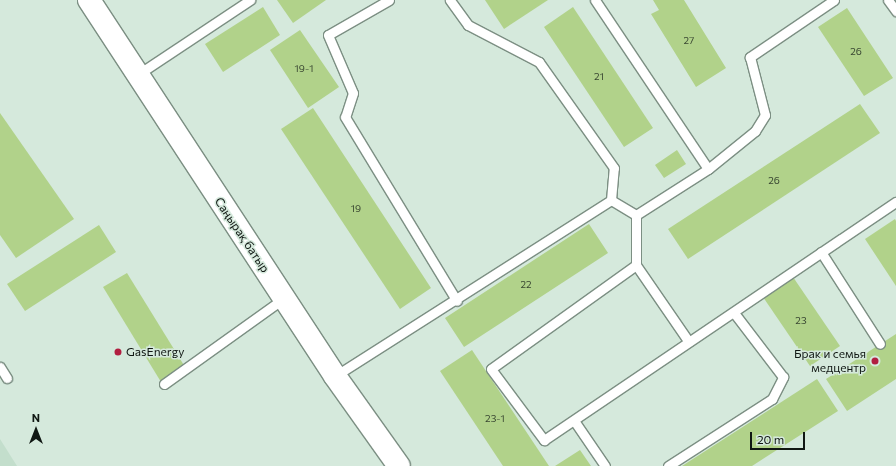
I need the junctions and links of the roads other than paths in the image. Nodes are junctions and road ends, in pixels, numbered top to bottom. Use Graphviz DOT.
graph roads {
  1 [pos="89,0"];
  2 [pos="250,0"];
  3 [pos="389,0"];
  4 [pos="450,0"];
  5 [pos="596,0"];
  6 [pos="834,0"];
  7 [pos="888,0"];
  8 [pos="896,12"];
  9 [pos="136,76"];
  10 [pos="708,169"];
  11 [pos="611,200"];
  12 [pos="896,202"];
  13 [pos="636,215"];
  14 [pos="821,252"];
  15 [pos="636,265"];
  16 [pos="284,298"];
  17 [pos="457,301"];
  18 [pos="735,314"];
  19 [pos="689,342"];
  20 [pos="880,344"];
  21 [pos="0,367"];
  22 [pos="335,376"];
  23 [pos="7,378"];
  24 [pos="164,384"];
  25 [pos="575,422"];
  26 [pos="399,466"];
  27 [pos="605,466"];
  28 [pos="668,466"];
  1 -- 9 [label="street, Саңырақ батыр"];
  2 -- 9 [label="lane"];
  3 -- 17 [label="lane"];
  4 -- 11 [label="lane"];
  5 -- 10 [label="lane"];
  6 -- 10 [label="lane"];
  7 -- 8 [label="lane"];
  9 -- 16 [label="street, Саңырақ батыр"];
  10 -- 13 [label="lane"];
  11 -- 13 [label="lane"];
  11 -- 17 [label="lane"];
  12 -- 14 [label="lane"];
  13 -- 15 [label="lane"];
  14 -- 18 [label="lane"];
  14 -- 20 [label="lane"];
  15 -- 19 [label="lane"];
  15 -- 25 [label="lane"];
  16 -- 22 [label="street, Саңырақ батыр"];
  16 -- 24 [label="lane"];
  17 -- 22 [label="lane"];
  18 -- 19 [label="lane"];
  18 -- 28 [label="lane"];
  19 -- 25 [label="lane"];
  21 -- 23 [label="lane"];
  22 -- 26 [label="street, Саңырақ батыр"];
  25 -- 27 [label="lane"];
}
